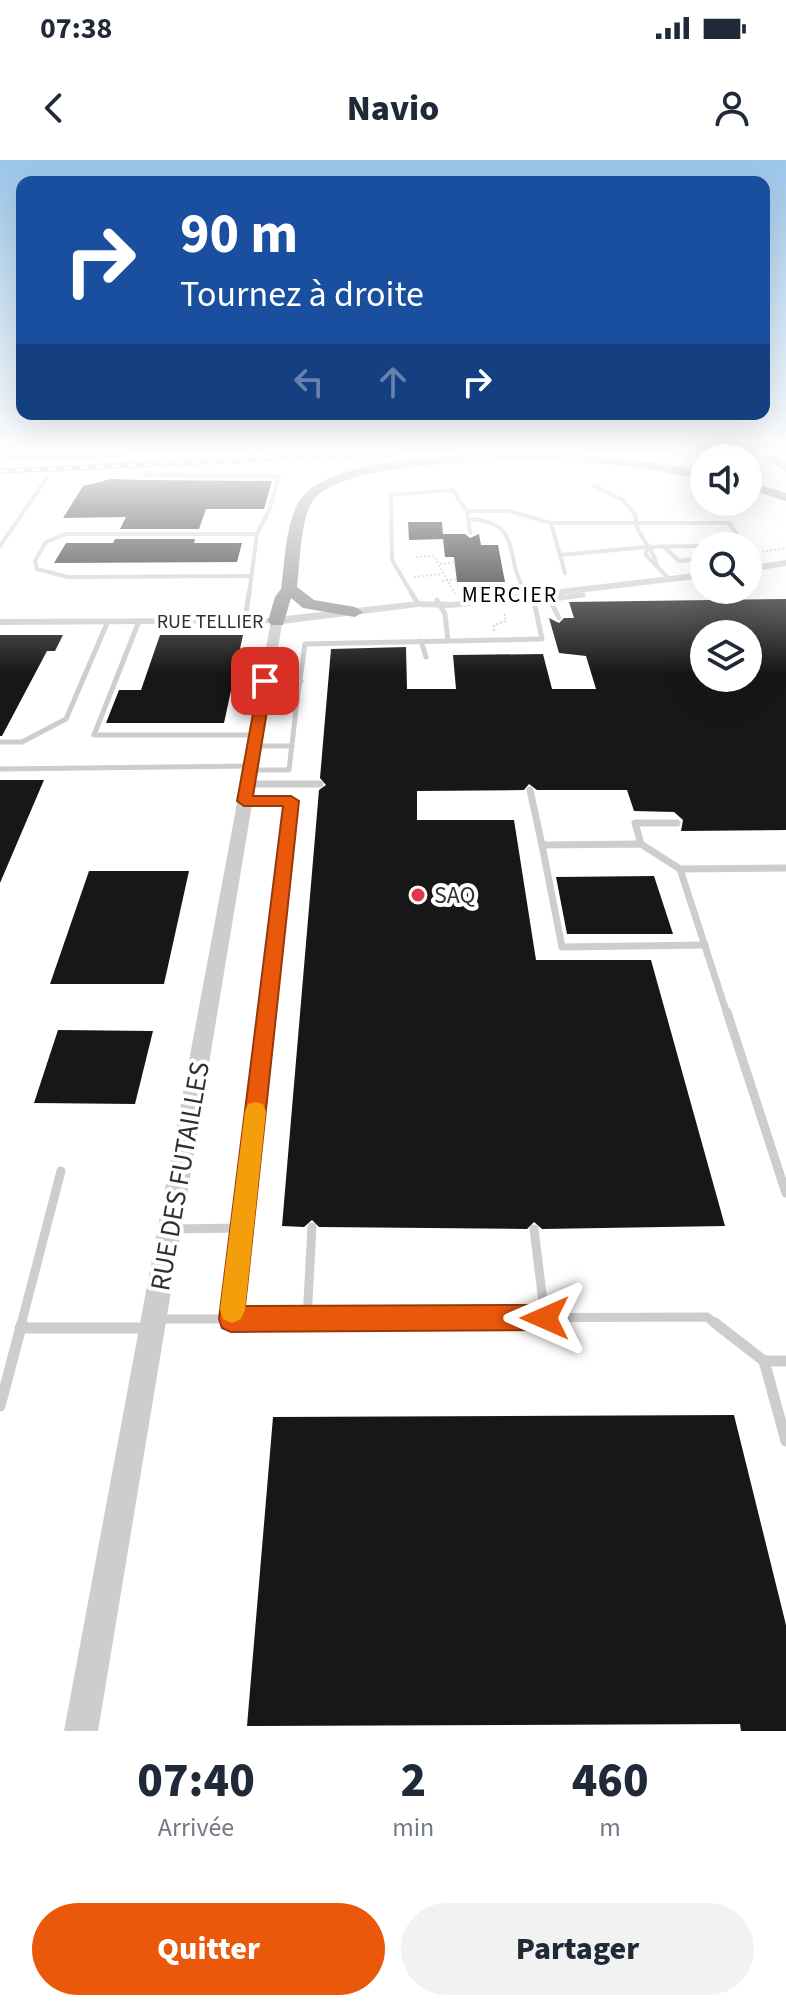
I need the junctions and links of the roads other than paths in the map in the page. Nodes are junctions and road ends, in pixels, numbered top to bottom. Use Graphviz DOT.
graph roads {
  1 [pos="13,527"];
  2 [pos="260,527"];
  3 [pos="298,527"];
  4 [pos="391,527"];
  5 [pos="470,527"];
  6 [pos="500,527"];
  7 [pos="552,527"];
  8 [pos="637,527"];
  9 [pos="470,533"];
  10 [pos="257,534"];
  11 [pos="0,546"];
  12 [pos="663,546"];
  13 [pos="647,547"];
  14 [pos="690,548"];
  15 [pos="762,554"];
  16 [pos="560,555"];
  17 [pos="690,560"];
  18 [pos="786,560"];
  19 [pos="762,566"];
  20 [pos="690,569"];
  21 [pos="663,572"];
  22 [pos="565,573"];
  23 [pos="690,574"];
  24 [pos="251,576"];
  25 [pos="289,589"];
  26 [pos="556,594"];
  27 [pos="529,595"];
  28 [pos="583,595"];
  29 [pos="438,602"];
  30 [pos="418,604"];
  31 [pos="355,612"];
  32 [pos="312,617"];
  33 [pos="559,618"];
  34 [pos="108,621"];
  35 [pos="139,621"];
  36 [pos="245,621"];
  37 [pos="0,622"];
  38 [pos="275,630"];
  39 [pos="421,641"];
  40 [pos="448,641"];
  41 [pos="426,657"];
  42 [pos="301,681"];
  43 [pos="264,691"];
  44 [pos="297,701"];
  45 [pos="0,742"];
  46 [pos="292,746"];
  47 [pos="250,767"];
  48 [pos="0,769"];
  49 [pos="320,784"];
  50 [pos="530,790"];
  51 [pos="677,823"];
  52 [pos="641,844"];
  53 [pos="542,845"];
  54 [pos="786,868"];
  55 [pos="680,869"];
  56 [pos="705,945"];
  57 [pos="61,1171"];
  58 [pos="786,1193"];
  59 [pos="312,1227"];
  60 [pos="242,1228"];
  61 [pos="169,1229"];
  62 [pos="534,1229"];
  63 [pos="545,1318"];
  64 [pos="231,1319"];
  65 [pos="307,1319"];
  66 [pos="152,1324"];
  67 [pos="20,1328"];
  68 [pos="764,1361"];
  69 [pos="786,1361"];
  70 [pos="0,1406"];
  71 [pos="786,1441"];
  72 [pos="81,1731"];
  1 -- 11 [label="lane"];
  2 -- 10 [label="lane"];
  3 -- 25 [label="highway"];
  4 -- 30 [label="lane"];
  5 -- 9 [label="lane"];
  6 -- 27 [label="lane"];
  7 -- 16 [label="lane"];
  8 -- 13 [label="lane"];
  10 -- 24 [label="lane"];
  10 -- 24 [label="lane"];
  12 -- 13 [label="lane"];
  12 -- 14 [label="lane"];
  12 -- 17 [label="lane"];
  13 -- 16 [label="lane"];
  13 -- 21 [label="lane"];
  15 -- 18 [label="street"];
  16 -- 22 [label="lane"];
  18 -- 19 [label="street"];
  20 -- 21 [label="street, RUE TELLIER"];
  21 -- 23 [label="street, RUE TELLIER"];
  21 -- 26 [label="street, RUE TELLIER"];
  24 -- 36 [label="lane"];
  25 -- 31 [label="highway"];
  25 -- 38 [label="highway"];
  26 -- 27 [label="street, RUE TELLIER"];
  26 -- 28 [label="lane"];
  26 -- 33 [label="lane"];
  27 -- 29 [label="street, RUE TELLIER"];
  27 -- 40 [label="lane"];
  29 -- 30 [label="street, RUE TELLIER"];
  29 -- 40 [label="lane"];
  30 -- 31 [label="street, RUE TELLIER"];
  31 -- 32 [label="street, RUE TELLIER"];
  32 -- 38 [label="street"];
  32 -- 38 [label="street, RUE TELLIER"];
  34 -- 35 [label="street, RUE TELLIER"];
  34 -- 37 [label="street, RUE TELLIER"];
  34 -- 45 [label="lane"];
  35 -- 36 [label="street, RUE TELLIER"];
  35 -- 47 [label="lane"];
  36 -- 38 [label="street, RUE TELLIER"];
  38 -- 43 [label="street, RUE DES FUTAILLES"];
  39 -- 40 [label="lane"];
  39 -- 41 [label="lane"];
  39 -- 42 [label="lane"];
  42 -- 43 [label="lane"];
  42 -- 44 [label="lane"];
  43 -- 44 [label="lane"];
  43 -- 47 [label="street, RUE DES FUTAILLES"];
  44 -- 46 [label="lane"];
  46 -- 47 [label="lane"];
  46 -- 47 [label="lane"];
  47 -- 48 [label="lane"];
  47 -- 49 [label="lane"];
  47 -- 60 [label="lane"];
  47 -- 61 [label="street, RUE DES FUTAILLES"];
  50 -- 53 [label="lane"];
  51 -- 52 [label="lane"];
  52 -- 53 [label="lane"];
  52 -- 55 [label="lane"];
  53 -- 56 [label="lane"];
  54 -- 55 [label="lane"];
  55 -- 56 [label="lane"];
  56 -- 58 [label="lane"];
  57 -- 67 [label="lane"];
  59 -- 65 [label="lane"];
  60 -- 61 [label="lane"];
  60 -- 64 [label="lane"];
  61 -- 66 [label="street, RUE DES FUTAILLES"];
  62 -- 63 [label="lane"];
  63 -- 65 [label="lane"];
  63 -- 68 [label="lane"];
  64 -- 65 [label="lane"];
  64 -- 66 [label="lane"];
  66 -- 67 [label="lane"];
  66 -- 72 [label="street, RUE DES FUTAILLES"];
  67 -- 70 [label="lane"];
  68 -- 69 [label="lane"];
  68 -- 71 [label="lane"];
}
